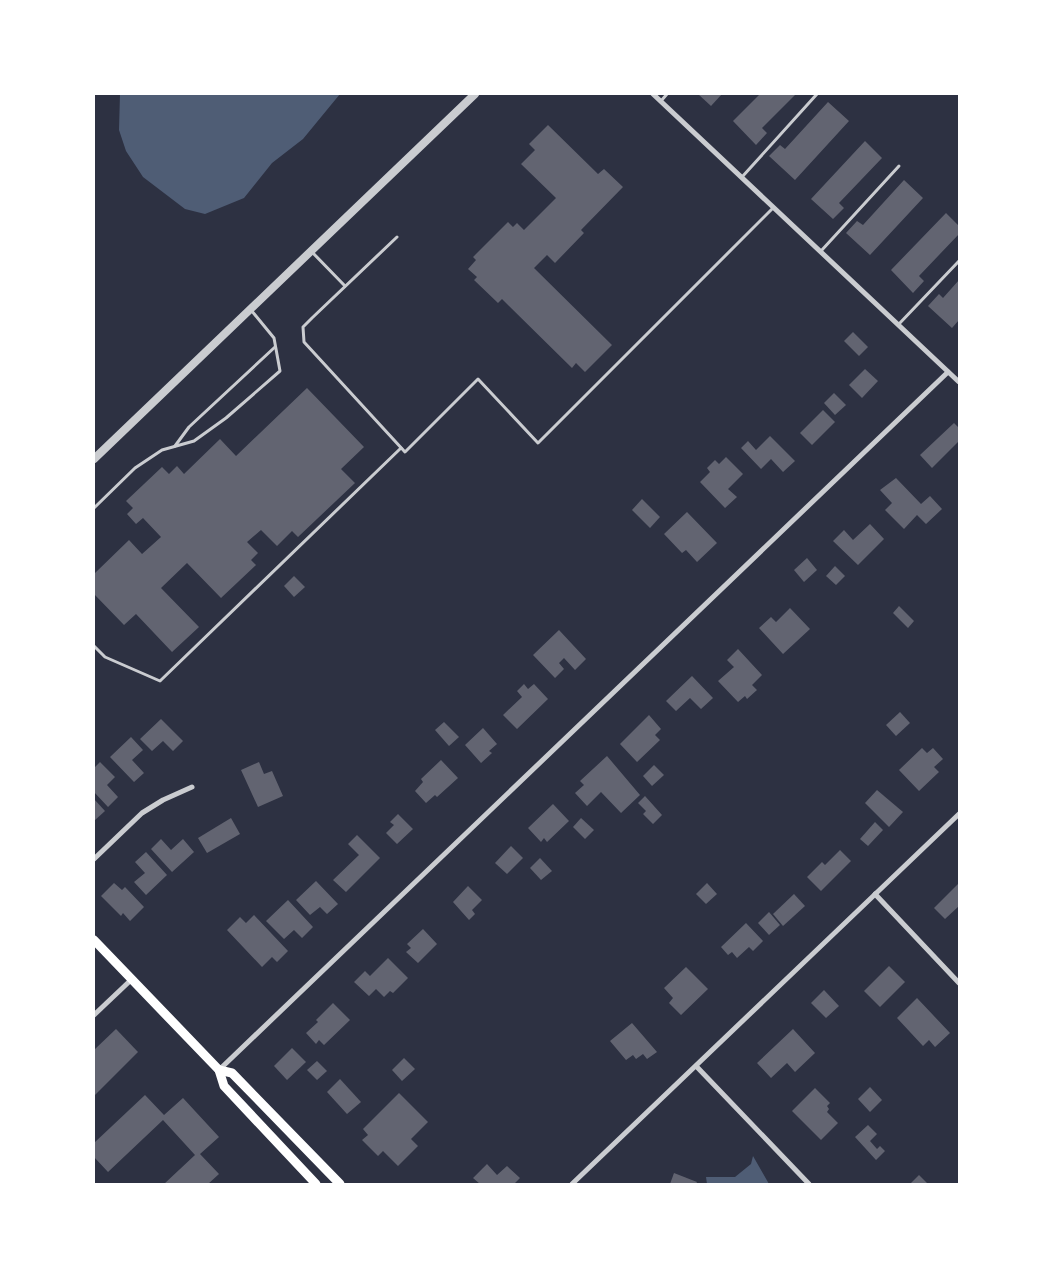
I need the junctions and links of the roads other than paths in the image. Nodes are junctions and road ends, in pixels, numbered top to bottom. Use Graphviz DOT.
graph roads {
  1 [pos="475,94"];
  2 [pos="653,94"];
  3 [pos="668,94"];
  4 [pos="817,94"];
  5 [pos="661,101"];
  6 [pos="899,166"];
  7 [pos="742,177"];
  8 [pos="773,207"];
  9 [pos="397,237"];
  10 [pos="311,251"];
  11 [pos="820,252"];
  12 [pos="959,261"];
  13 [pos="345,286"];
  14 [pos="250,309"];
  15 [pos="898,325"];
  16 [pos="276,346"];
  17 [pos="948,372"];
  18 [pos="959,382"];
  19 [pos="174,447"];
  20 [pos="401,448"];
  21 [pos="94,459"];
  22 [pos="94,508"];
  23 [pos="94,646"];
  24 [pos="192,787"];
  25 [pos="959,814"];
  26 [pos="94,859"];
  27 [pos="874,894"];
  28 [pos="94,940"];
  29 [pos="132,979"];
  30 [pos="959,983"];
  31 [pos="94,1015"];
  32 [pos="697,1067"];
  33 [pos="219,1070"];
  34 [pos="316,1184"];
  35 [pos="340,1184"];
  36 [pos="572,1184"];
  37 [pos="809,1184"];
  1 -- 10 [label="street"];
  2 -- 5 [label="street"];
  3 -- 5 [label="lane"];
  4 -- 7 [label="lane"];
  5 -- 7 [label="street"];
  6 -- 11 [label="lane"];
  7 -- 8 [label="street"];
  8 -- 11 [label="street"];
  8 -- 20 [label="lane"];
  9 -- 13 [label="lane"];
  10 -- 13 [label="lane"];
  10 -- 14 [label="street"];
  11 -- 15 [label="street"];
  12 -- 15 [label="lane"];
  13 -- 20 [label="lane"];
  14 -- 16 [label="lane"];
  14 -- 21 [label="street"];
  15 -- 17 [label="street"];
  16 -- 19 [label="lane"];
  16 -- 19 [label="lane"];
  17 -- 18 [label="street"];
  17 -- 33 [label="street"];
  19 -- 22 [label="lane"];
  20 -- 23 [label="lane"];
  24 -- 26 [label="street"];
  25 -- 27 [label="street"];
  27 -- 30 [label="street"];
  27 -- 32 [label="street"];
  28 -- 29 [label="main road"];
  29 -- 31 [label="street"];
  29 -- 33 [label="main road"];
  32 -- 36 [label="street"];
  32 -- 37 [label="street"];
  33 -- 34 [label="main road"];
  33 -- 35 [label="main road"];
}
